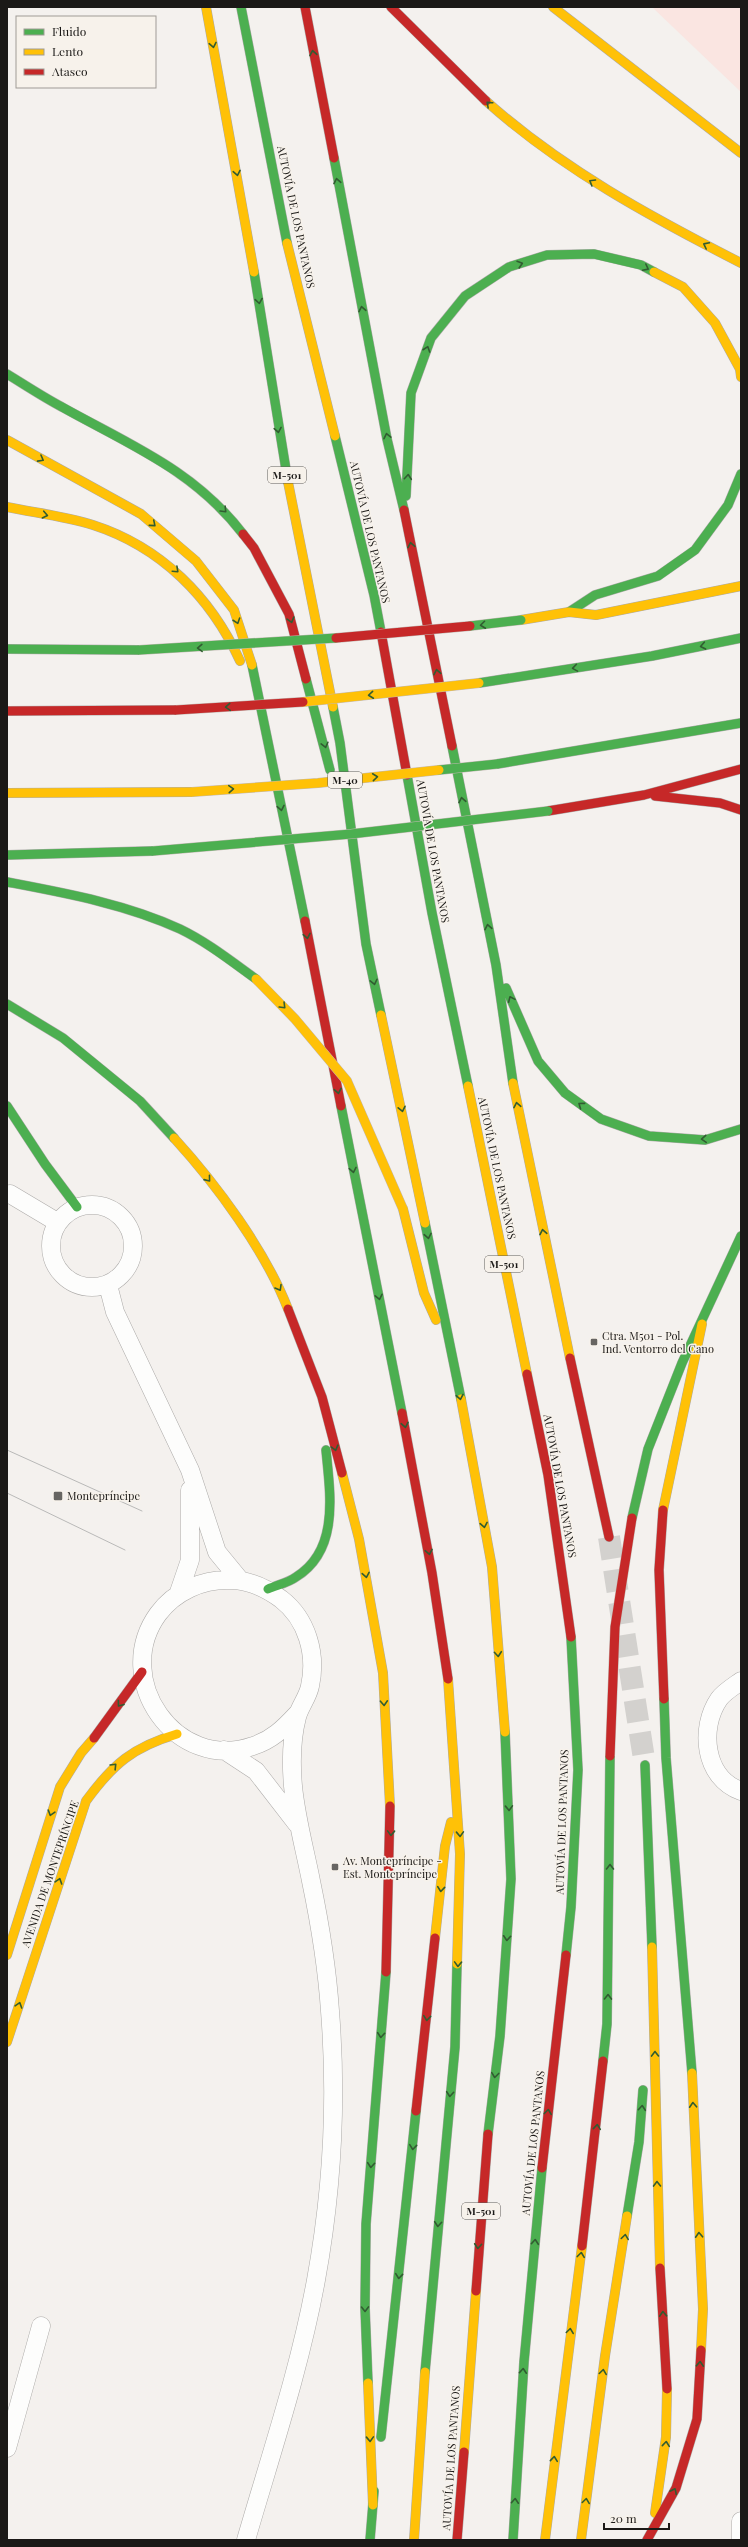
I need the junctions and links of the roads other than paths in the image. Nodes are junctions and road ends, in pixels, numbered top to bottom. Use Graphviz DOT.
graph roads {
  1 [pos="206,7"];
  2 [pos="241,7"];
  3 [pos="305,7"];
  4 [pos="391,7"];
  5 [pos="553,7"];
  6 [pos="741,154"];
  7 [pos="741,262"];
  8 [pos="7,374"];
  9 [pos="741,377"];
  10 [pos="7,440"];
  11 [pos="741,474"];
  12 [pos="7,507"];
  13 [pos="405,515"];
  14 [pos="741,586"];
  15 [pos="569,612"];
  16 [pos="741,638"];
  17 [pos="7,649"];
  18 [pos="7,711"];
  19 [pos="741,723"];
  20 [pos="271,756"];
  21 [pos="741,769"];
  22 [pos="334,792"];
  23 [pos="7,793"];
  24 [pos="644,795"];
  25 [pos="741,810"];
  26 [pos="339,815"];
  27 [pos="7,856"];
  28 [pos="7,882"];
  29 [pos="366,944"];
  30 [pos="496,966"];
  31 [pos="7,1004"];
  32 [pos="7,1106"];
  33 [pos="741,1129"];
  34 [pos="10,1194"];
  35 [pos="77,1207"];
  36 [pos="57,1222"];
  37 [pos="741,1236"];
  38 [pos="108,1285"];
  39 [pos="702,1324"];
  40 [pos="453,1358"];
  41 [pos="322,1397"];
  42 [pos="190,1470"];
  43 [pos="609,1537"];
  44 [pos="240,1580"];
  45 [pos="268,1589"];
  46 [pos="178,1595"];
  47 [pos="142,1672"];
  48 [pos="741,1681"];
  49 [pos="297,1714"];
  50 [pos="177,1734"];
  51 [pos="224,1750"];
  52 [pos="645,1765"];
  53 [pos="741,1791"];
  54 [pos="458,1796"];
  55 [pos="301,1829"];
  56 [pos="7,1955"];
  57 [pos="654,1964"];
  58 [pos="7,2042"];
  59 [pos="41,2326"];
  60 [pos="7,2448"];
  61 [pos="373,2505"];
  62 [pos="741,2521"];
  63 [pos="648,2538"];
  64 [pos="246,2540"];
  65 [pos="370,2540"];
  66 [pos="414,2540"];
  67 [pos="457,2540"];
  68 [pos="513,2540"];
  69 [pos="545,2540"];
  70 [pos="581,2540"];
  71 [pos="740,2540"];
  1 -- 29 [label="main road, AUTOVÍA DE LOS PANTANOS / M-501, one-way"];
  68 -- 2 [label="main road, AUTOVÍA DE LOS PANTANOS / M-501, one-way"];
  13 -- 3 [label="main road, one-way"];
  7 -- 4 [label="main road, one-way"];
  5 -- 6 [label="main road"];
  8 -- 22 [label="main road, one-way"];
  13 -- 9 [label="main road, one-way"];
  10 -- 20 [label="main road, one-way"];
  11 -- 15 [label="main road"];
  12 -- 20 [label="main road, one-way"];
  30 -- 13 [label="main road, one-way"];
  14 -- 15 [label="main road"];
  15 -- 17 [label="main road, one-way, bridge"];
  16 -- 18 [label="main road, one-way, bridge"];
  23 -- 19 [label="main road, M-40, one-way, bridge"];
  20 -- 54 [label="main road, one-way"];
  21 -- 24 [label="main road"];
  24 -- 25 [label="main road"];
  24 -- 27 [label="main road, bridge"];
  26 -- 29 [label="main road"];
  28 -- 40 [label="main road, one-way, bridge"];
  29 -- 40 [label="main road, AUTOVÍA DE LOS PANTANOS / M-501, one-way"];
  33 -- 30 [label="main road, one-way"];
  43 -- 30 [label="main road, one-way"];
  31 -- 41 [label="main road, one-way"];
  32 -- 35 [label="main road"];
  34 -- 36 [label="street"];
  35 -- 36 [label="street"];
  35 -- 38 [label="street"];
  36 -- 38 [label="street"];
  37 -- 39 [label="main road"];
  38 -- 42 [label="street"];
  63 -- 39 [label="main road, one-way"];
  69 -- 39 [label="main road, one-way, bridge"];
  40 -- 67 [label="main road, AUTOVÍA DE LOS PANTANOS / M-501, one-way"];
  41 -- 45 [label="main road"];
  41 -- 61 [label="main road, one-way"];
  42 -- 44 [label="street"];
  42 -- 46 [label="street"];
  44 -- 45 [label="street"];
  44 -- 46 [label="street"];
  45 -- 49 [label="street"];
  46 -- 47 [label="street"];
  47 -- 50 [label="street"];
  47 -- 56 [label="main road, AVENIDA DE MONTEPRÍNCIPE, one-way"];
  48 -- 53 [label="street"];
  49 -- 51 [label="street"];
  49 -- 55 [label="street"];
  50 -- 51 [label="street"];
  58 -- 50 [label="main road, AVENIDA DE MONTEPRÍNCIPE, one-way"];
  51 -- 55 [label="street"];
  52 -- 57 [label="main road"];
  54 -- 61 [label="main road, one-way"];
  54 -- 66 [label="main road, one-way"];
  55 -- 64 [label="street"];
  63 -- 57 [label="main road, one-way"];
  70 -- 57 [label="main road, one-way"];
  59 -- 60 [label="street"];
  61 -- 65 [label="main road"];
  62 -- 71 [label="street"];
}
